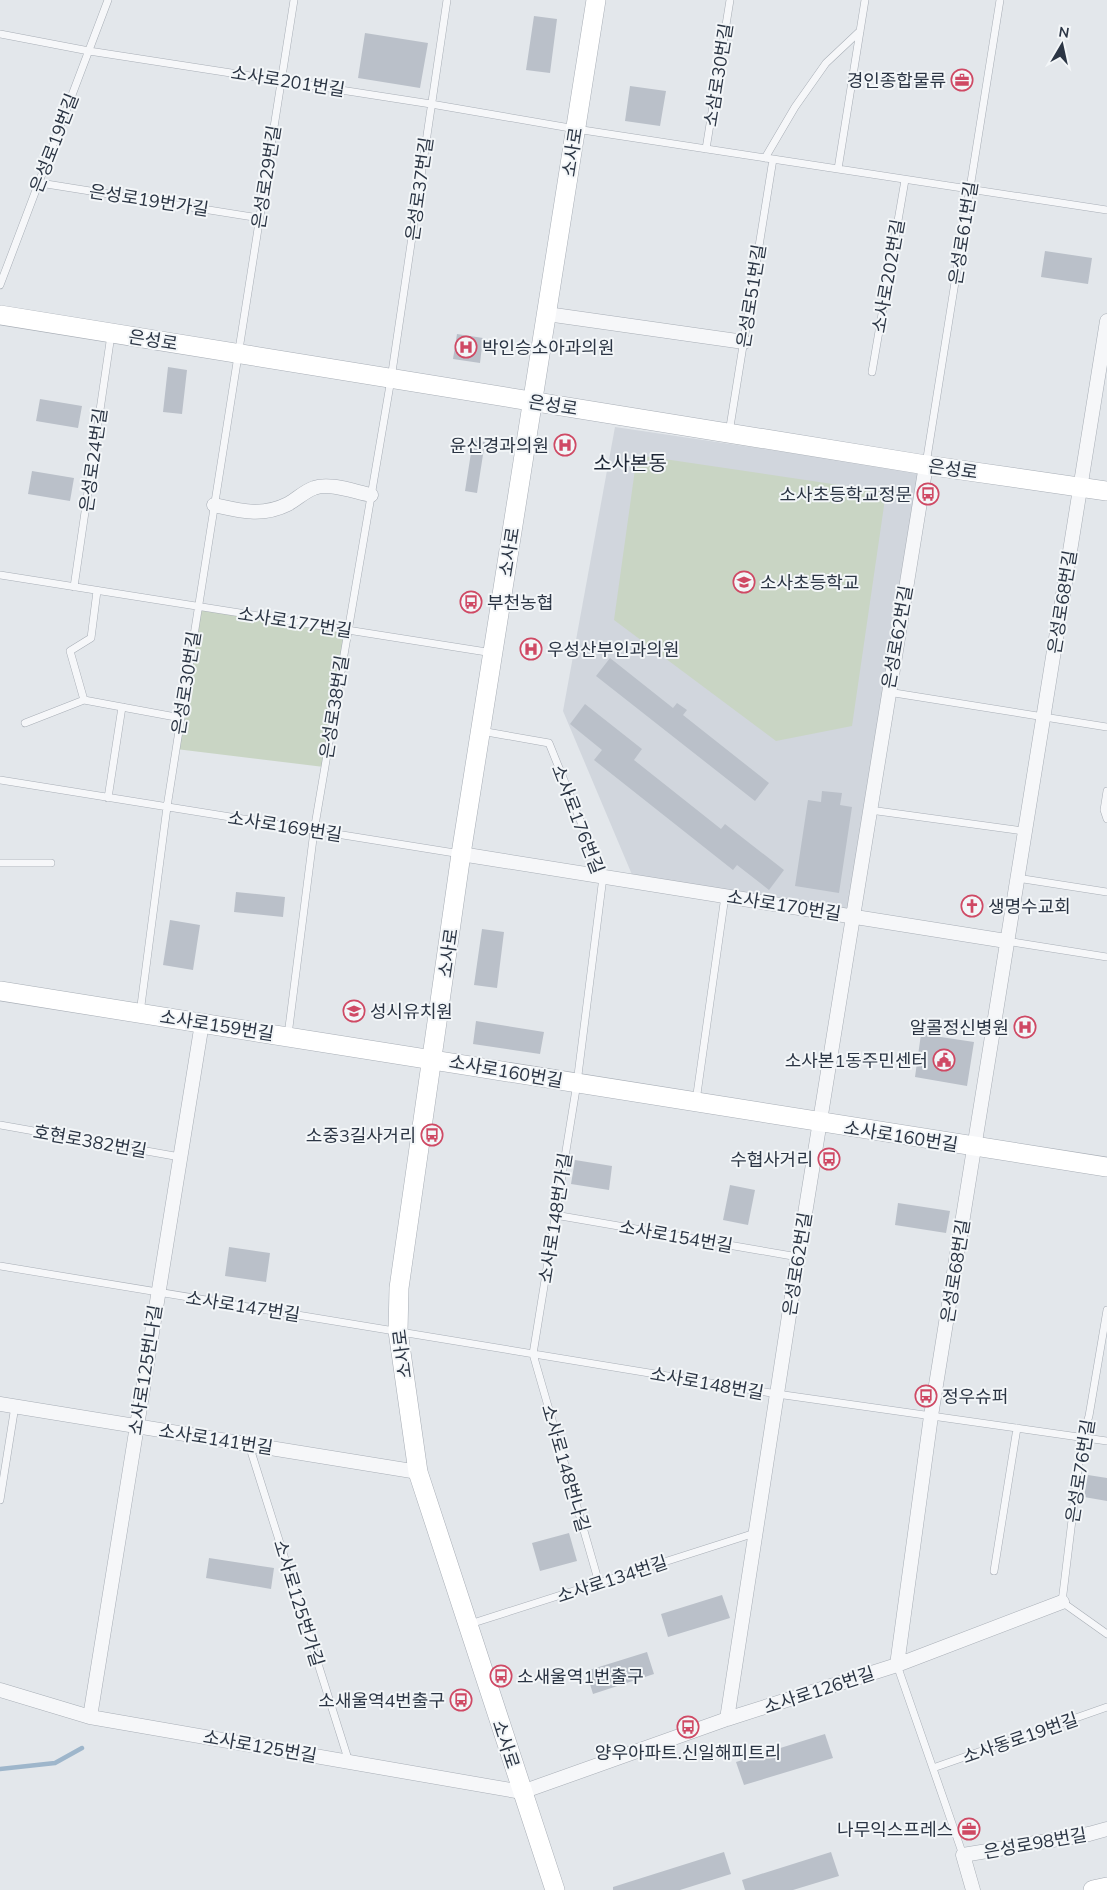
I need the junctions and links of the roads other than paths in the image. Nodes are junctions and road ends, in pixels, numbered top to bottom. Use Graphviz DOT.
graph roads {
  1 [pos="108,0"];
  2 [pos="294,0"];
  3 [pos="447,0"];
  4 [pos="596,0"];
  5 [pos="730,0"];
  6 [pos="865,0"];
  7 [pos="1000,0"];
  8 [pos="860,31"];
  9 [pos="0,34"];
  10 [pos="89,51"];
  11 [pos="281,80"];
  12 [pos="431,104"];
  13 [pos="576,129"];
  14 [pos="706,149"];
  15 [pos="769,159"];
  16 [pos="838,169"];
  17 [pos="905,180"];
  18 [pos="40,183"];
  19 [pos="970,189"];
  20 [pos="1107,210"];
  21 [pos="259,218"];
  22 [pos="0,285"];
  23 [pos="547,314"];
  24 [pos="0,315"];
  25 [pos="1107,321"];
  26 [pos="111,333"];
  27 [pos="744,342"];
  28 [pos="237,354"];
  29 [pos="872,372"];
  30 [pos="391,379"];
  31 [pos="533,402"];
  32 [pos="729,434"];
  33 [pos="926,465"];
  34 [pos="1080,487"];
  35 [pos="1107,491"];
  36 [pos="371,494"];
  37 [pos="214,505"];
  38 [pos="0,576"];
  39 [pos="74,587"];
  40 [pos="97,591"];
  41 [pos="198,607"];
  42 [pos="347,630"];
  43 [pos="493,654"];
  44 [pos="888,692"];
  45 [pos="84,700"];
  46 [pos="122,707"];
  47 [pos="1043,717"];
  48 [pos="181,718"];
  49 [pos="25,723"];
  50 [pos="1107,727"];
  51 [pos="481,731"];
  52 [pos="0,780"];
  53 [pos="1107,791"];
  54 [pos="108,798"];
  55 [pos="167,807"];
  56 [pos="869,810"];
  57 [pos="1107,819"];
  58 [pos="314,831"];
  59 [pos="1024,831"];
  60 [pos="461,854"];
  61 [pos="0,863"];
  62 [pos="51,863"];
  63 [pos="603,877"];
  64 [pos="1017,878"];
  65 [pos="1107,891"];
  66 [pos="725,896"];
  67 [pos="852,916"];
  68 [pos="1006,941"];
  69 [pos="1107,957"];
  70 [pos="0,991"];
  71 [pos="140,1013"];
  72 [pos="202,1023"];
  73 [pos="288,1036"];
  74 [pos="433,1058"];
  75 [pos="577,1083"];
  76 [pos="696,1104"];
  77 [pos="820,1123"];
  78 [pos="0,1125"];
  79 [pos="976,1147"];
  80 [pos="180,1157"];
  81 [pos="1107,1167"];
  82 [pos="555,1215"];
  83 [pos="798,1257"];
  84 [pos="0,1266"];
  85 [pos="158,1292"];
  86 [pos="1107,1310"];
  87 [pos="398,1331"];
  88 [pos="533,1354"];
  89 [pos="777,1394"];
  90 [pos="0,1404"];
  91 [pos="15,1406"];
  92 [pos="931,1416"];
  93 [pos="136,1426"];
  94 [pos="1017,1428"];
  95 [pos="1082,1438"];
  96 [pos="1107,1441"];
  97 [pos="249,1444"];
  98 [pos="418,1472"];
  99 [pos="0,1500"];
  100 [pos="756,1533"];
  101 [pos="994,1571"];
  102 [pos="600,1583"];
  103 [pos="1062,1602"];
  104 [pos="468,1625"];
  105 [pos="1107,1634"];
  106 [pos="897,1665"];
  107 [pos="0,1690"];
  108 [pos="1107,1707"];
  109 [pos="90,1717"];
  110 [pos="727,1719"];
  111 [pos="349,1762"];
  112 [pos="933,1768"];
  113 [pos="522,1792"];
  114 [pos="1107,1829"];
  115 [pos="962,1855"];
  116 [pos="1107,1887"];
  117 [pos="555,1890"];
  118 [pos="973,1890"];
  119 [pos="1093,1890"];
  1 -- 10 [label="lane, 은성로19번길"];
  2 -- 11 [label="lane, 은성로29번길"];
  3 -- 12 [label="lane, 은성로37번길"];
  4 -- 13 [label="street, 소사로"];
  5 -- 14 [label="lane, 소삼로30번길"];
  6 -- 8 [label="lane"];
  7 -- 19 [label="lane, 은성로61번길"];
  8 -- 15 [label="lane"];
  8 -- 16 [label="lane"];
  9 -- 10 [label="lane, 소사로201번길"];
  10 -- 11 [label="lane, 소사로201번길"];
  10 -- 18 [label="lane, 은성로19번길"];
  11 -- 12 [label="lane, 소사로201번길"];
  11 -- 21 [label="lane, 은성로29번길"];
  12 -- 13 [label="lane, 소사로201번길"];
  12 -- 30 [label="lane, 은성로37번길"];
  13 -- 14 [label="lane"];
  13 -- 23 [label="street, 소사로"];
  14 -- 15 [label="lane"];
  15 -- 16 [label="lane"];
  15 -- 27 [label="lane, 은성로51번길"];
  16 -- 17 [label="lane"];
  17 -- 19 [label="lane"];
  17 -- 29 [label="lane, 소사로202번길"];
  18 -- 21 [label="lane, 은성로19번가길"];
  18 -- 22 [label="lane, 은성로19번길"];
  19 -- 20 [label="lane"];
  19 -- 33 [label="lane, 은성로61번길"];
  21 -- 28 [label="lane, 은성로29번길"];
  23 -- 27 [label="street"];
  23 -- 31 [label="street, 소사로"];
  24 -- 26 [label="street, 은성로"];
  25 -- 34 [label="street, 은성로68번길"];
  26 -- 28 [label="street, 은성로"];
  26 -- 39 [label="lane, 은성로24번길"];
  27 -- 32 [label="lane, 은성로51번길"];
  28 -- 30 [label="street, 은성로"];
  28 -- 37 [label="lane, 은성로30번길"];
  30 -- 31 [label="street, 은성로"];
  30 -- 36 [label="lane, 은성로38번길"];
  31 -- 32 [label="street, 은성로"];
  31 -- 43 [label="street, 소사로"];
  32 -- 33 [label="street, 은성로"];
  33 -- 34 [label="street, 은성로"];
  33 -- 44 [label="street, 은성로62번길"];
  34 -- 35 [label="street, 은성로"];
  34 -- 47 [label="street, 은성로68번길"];
  36 -- 37 [label="street"];
  36 -- 42 [label="lane, 은성로38번길"];
  37 -- 41 [label="lane, 은성로30번길"];
  38 -- 39 [label="lane, 소사로177번길"];
  39 -- 40 [label="lane, 소사로177번길"];
  40 -- 41 [label="lane, 소사로177번길"];
  40 -- 45 [label="lane"];
  41 -- 42 [label="lane, 소사로177번길"];
  41 -- 48 [label="lane, 은성로30번길"];
  42 -- 43 [label="lane, 소사로177번길"];
  42 -- 58 [label="lane, 은성로38번길"];
  43 -- 51 [label="street, 소사로"];
  44 -- 47 [label="lane"];
  44 -- 56 [label="street, 은성로62번길"];
  45 -- 46 [label="lane"];
  45 -- 49 [label="lane"];
  46 -- 48 [label="lane"];
  46 -- 54 [label="lane"];
  47 -- 50 [label="lane"];
  47 -- 59 [label="street, 은성로68번길"];
  48 -- 55 [label="lane, 은성로30번길"];
  51 -- 60 [label="street, 소사로"];
  51 -- 63 [label="lane, 소사로176번길"];
  52 -- 54 [label="lane, 소사로169번길"];
  53 -- 57 [label="lane"];
  54 -- 55 [label="lane, 소사로169번길"];
  55 -- 58 [label="lane, 소사로169번길"];
  55 -- 71 [label="lane, 은성로30번길"];
  56 -- 59 [label="lane"];
  56 -- 67 [label="street, 은성로62번길"];
  58 -- 60 [label="lane, 소사로169번길"];
  58 -- 73 [label="lane, 은성로38번길"];
  59 -- 64 [label="street, 은성로68번길"];
  60 -- 63 [label="street, 소사로170번길"];
  60 -- 74 [label="street, 소사로"];
  61 -- 62 [label="lane"];
  63 -- 66 [label="street, 소사로170번길"];
  63 -- 75 [label="lane, 소사로176번길"];
  64 -- 65 [label="lane"];
  64 -- 68 [label="street, 은성로68번길"];
  66 -- 67 [label="street, 소사로170번길"];
  66 -- 76 [label="lane"];
  67 -- 68 [label="street, 소사로170번길"];
  67 -- 77 [label="street, 은성로62번길"];
  68 -- 69 [label="lane, 소사로170번길"];
  68 -- 79 [label="street, 은성로68번길"];
  70 -- 71 [label="street, 소사로159번길"];
  71 -- 72 [label="street, 소사로159번길"];
  72 -- 73 [label="street, 소사로159번길"];
  72 -- 80 [label="street, 소사로125번나길"];
  73 -- 74 [label="street, 소사로159번길"];
  74 -- 75 [label="street, 소사로160번길"];
  74 -- 87 [label="street, 소사로"];
  75 -- 76 [label="street, 소사로160번길"];
  75 -- 82 [label="lane, 소사로148번가길"];
  76 -- 77 [label="street, 소사로160번길"];
  77 -- 79 [label="street, 소사로160번길"];
  77 -- 83 [label="street, 은성로62번길"];
  78 -- 80 [label="lane, 호현로382번길"];
  79 -- 81 [label="street, 소사로160번길"];
  79 -- 92 [label="street, 은성로68번길"];
  80 -- 85 [label="street, 소사로125번나길"];
  82 -- 83 [label="lane, 소사로154번길"];
  82 -- 88 [label="lane, 소사로148번가길"];
  83 -- 89 [label="street, 은성로62번길"];
  84 -- 85 [label="lane, 소사로147번길"];
  85 -- 87 [label="lane, 소사로147번길"];
  85 -- 93 [label="street, 소사로125번나길"];
  86 -- 95 [label="lane, 은성로76번길"];
  87 -- 88 [label="lane, 소사로148번길"];
  87 -- 98 [label="street, 소사로"];
  88 -- 89 [label="lane, 소사로148번길"];
  88 -- 102 [label="lane, 소사로148번나길"];
  89 -- 92 [label="lane, 소사로148번길"];
  89 -- 100 [label="street, 은성로62번길"];
  90 -- 91 [label="street, 소사로141번길"];
  91 -- 93 [label="street, 소사로141번길"];
  91 -- 99 [label="lane"];
  92 -- 94 [label="lane, 소사로148번길"];
  92 -- 106 [label="street, 은성로68번길"];
  93 -- 97 [label="street, 소사로141번길"];
  93 -- 109 [label="street, 소사로125번나길"];
  94 -- 95 [label="lane, 소사로148번길"];
  94 -- 101 [label="lane"];
  95 -- 96 [label="lane, 소사로148번길"];
  95 -- 103 [label="lane, 은성로76번길"];
  97 -- 98 [label="street, 소사로141번길"];
  97 -- 111 [label="lane, 소사로125번가길"];
  98 -- 104 [label="street, 소사로"];
  100 -- 102 [label="lane, 소사로134번길"];
  100 -- 110 [label="street, 은성로62번길"];
  102 -- 104 [label="lane, 소사로134번길"];
  103 -- 105 [label="lane"];
  103 -- 106 [label="street, 소사로126번길"];
  104 -- 113 [label="street, 소사로"];
  106 -- 110 [label="street, 소사로126번길"];
  106 -- 112 [label="lane"];
  107 -- 109 [label="street, 소사로125번길"];
  108 -- 112 [label="lane, 소사동로19번길"];
  109 -- 111 [label="street, 소사로125번길"];
  110 -- 113 [label="street, 소사로126번길"];
  111 -- 113 [label="street, 소사로125번길"];
  112 -- 115 [label="lane"];
  113 -- 117 [label="street, 소사로"];
  114 -- 115 [label="street, 은성로98번길"];
  115 -- 118 [label="street"];
  116 -- 119 [label="street"];
}
